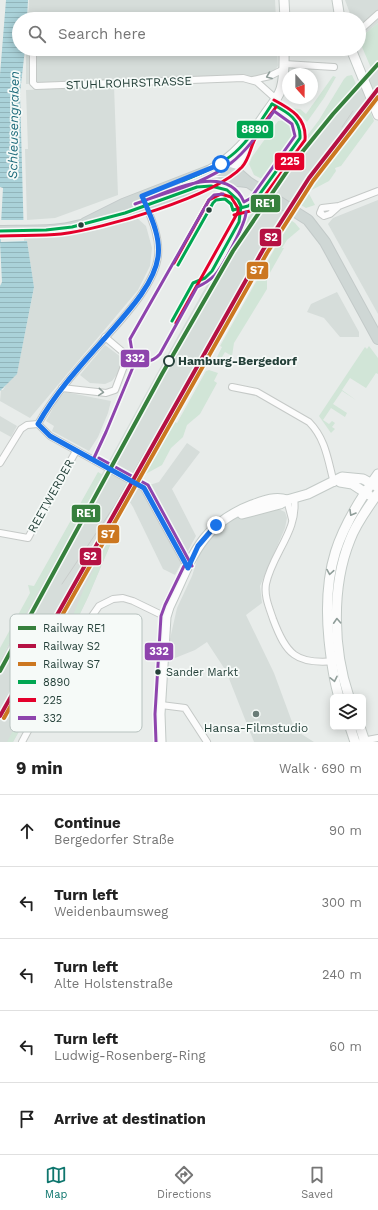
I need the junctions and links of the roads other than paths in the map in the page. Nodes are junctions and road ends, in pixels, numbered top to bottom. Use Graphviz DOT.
graph roads {
  1 [pos="284,0"];
  2 [pos="336,0"];
  3 [pos="285,12"];
  4 [pos="339,12"];
  5 [pos="378,14"];
  6 [pos="366,25"];
  7 [pos="33,56"];
  8 [pos="284,56"];
  9 [pos="354,56"];
  10 [pos="284,66"];
  11 [pos="334,67"];
  12 [pos="253,80"];
  13 [pos="276,99"];
  14 [pos="378,116"];
  15 [pos="248,140"];
  16 [pos="208,171"];
  17 [pos="235,173"];
  18 [pos="378,191"];
  19 [pos="142,196"];
  20 [pos="146,206"];
  21 [pos="339,206"];
  22 [pos="85,223"];
  23 [pos="0,230"];
  24 [pos="105,338"];
  25 [pos="378,339"];
  26 [pos="232,387"];
  27 [pos="62,388"];
  28 [pos="38,424"];
  29 [pos="76,451"];
  30 [pos="0,463"];
  31 [pos="378,474"];
  32 [pos="334,483"];
  33 [pos="375,486"];
  34 [pos="365,492"];
  35 [pos="377,498"];
  36 [pos="291,499"];
  37 [pos="0,533"];
  38 [pos="188,568"];
  39 [pos="93,614"];
  40 [pos="166,617"];
  41 [pos="336,660"];
  42 [pos="339,694"];
  43 [pos="348,694"];
  44 [pos="161,705"];
  45 [pos="351,730"];
  46 [pos="361,730"];
  47 [pos="27,732"];
  48 [pos="378,738"];
  49 [pos="365,741"];
  50 [pos="22,742"];
  51 [pos="160,742"];
  52 [pos="207,742"];
  53 [pos="355,742"];
  1 -- 3 [label="main road"];
  2 -- 4 [label="main road"];
  5 -- 6 [label="street"];
  7 -- 12 [label="street, STUHLROHRSTRASSE"];
  8 -- 10 [label="main road"];
  9 -- 14 [label="main road"];
  10 -- 11 [label="street"];
  10 -- 12 [label="street, STUHLROHRSTRASSE, one-way"];
  10 -- 13 [label="main road"];
  12 -- 13 [label="street"];
  13 -- 15 [label="main road"];
  15 -- 16 [label="main road"];
  15 -- 17 [label="main road"];
  16 -- 17 [label="main road"];
  16 -- 19 [label="main road"];
  17 -- 20 [label="main road"];
  17 -- 25 [label="main road"];
  18 -- 21 [label="street"];
  19 -- 20 [label="street"];
  19 -- 22 [label="main road"];
  20 -- 22 [label="main road"];
  20 -- 24 [label="street"];
  22 -- 23 [label="main road"];
  24 -- 27 [label="street"];
  27 -- 24 [label="street, one-way"];
  26 -- 32 [label="street"];
  27 -- 28 [label="street"];
  28 -- 29 [label="street"];
  28 -- 30 [label="street"];
  29 -- 37 [label="street, REETWERDER"];
  29 -- 38 [label="street"];
  31 -- 33 [label="main road"];
  32 -- 33 [label="main road"];
  32 -- 34 [label="main road"];
  32 -- 36 [label="main road"];
  33 -- 34 [label="main road"];
  34 -- 35 [label="main road"];
  34 -- 41 [label="main road, one-way"];
  41 -- 35 [label="main road, one-way"];
  36 -- 38 [label="main road"];
  36 -- 41 [label="street"];
  38 -- 40 [label="main road"];
  39 -- 40 [label="street"];
  40 -- 44 [label="main road"];
  41 -- 42 [label="main road, one-way"];
  41 -- 43 [label="main road"];
  44 -- 51 [label="main road"];
  44 -- 52 [label="street"];
  45 -- 53 [label="main road"];
  46 -- 49 [label="main road"];
  47 -- 50 [label="street"];
  48 -- 49 [label="street"];
  49 -- 53 [label="street"];
}
